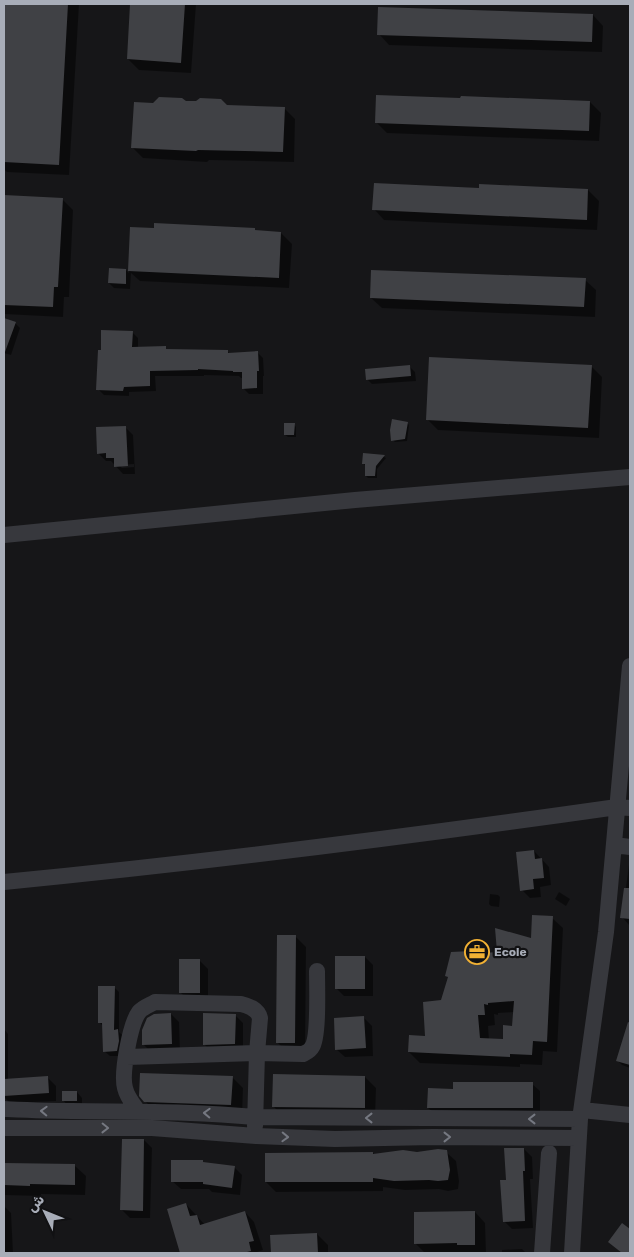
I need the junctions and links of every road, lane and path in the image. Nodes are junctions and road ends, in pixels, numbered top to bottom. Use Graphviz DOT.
graph roads {
  1 [pos="630,477"];
  2 [pos="4,535"];
  3 [pos="630,666"];
  4 [pos="624,808"];
  5 [pos="622,846"];
  6 [pos="4,882"];
  7 [pos="317,971"];
  8 [pos="257,1053"];
  9 [pos="127,1057"];
  10 [pos="4,1109"];
  11 [pos="138,1111"];
  12 [pos="167,1111"];
  13 [pos="581,1114"];
  14 [pos="630,1115"];
  15 [pos="255,1117"];
  16 [pos="4,1128"];
  17 [pos="165,1130"];
  18 [pos="256,1136"];
  19 [pos="579,1138"];
  20 [pos="549,1154"];
  21 [pos="542,1253"];
  22 [pos="572,1253"];
  1 -- 2 [label="street"];
  3 -- 4 [label="street"];
  4 -- 5 [label="street"];
  4 -- 6 [label="street"];
  5 -- 13 [label="street"];
  7 -- 8 [label="street"];
  8 -- 9 [label="street"];
  8 -- 9 [label="street"];
  8 -- 15 [label="street"];
  9 -- 11 [label="street"];
  11 -- 10 [label="street, one-way"];
  11 -- 12 [label="street"];
  15 -- 12 [label="street, one-way"];
  12 -- 17 [label="street"];
  13 -- 14 [label="street"];
  13 -- 15 [label="street, one-way"];
  13 -- 19 [label="street"];
  15 -- 18 [label="street"];
  16 -- 17 [label="street, one-way"];
  17 -- 18 [label="street"];
  18 -- 19 [label="street, one-way"];
  19 -- 22 [label="street"];
  20 -- 21 [label="street"];
}
